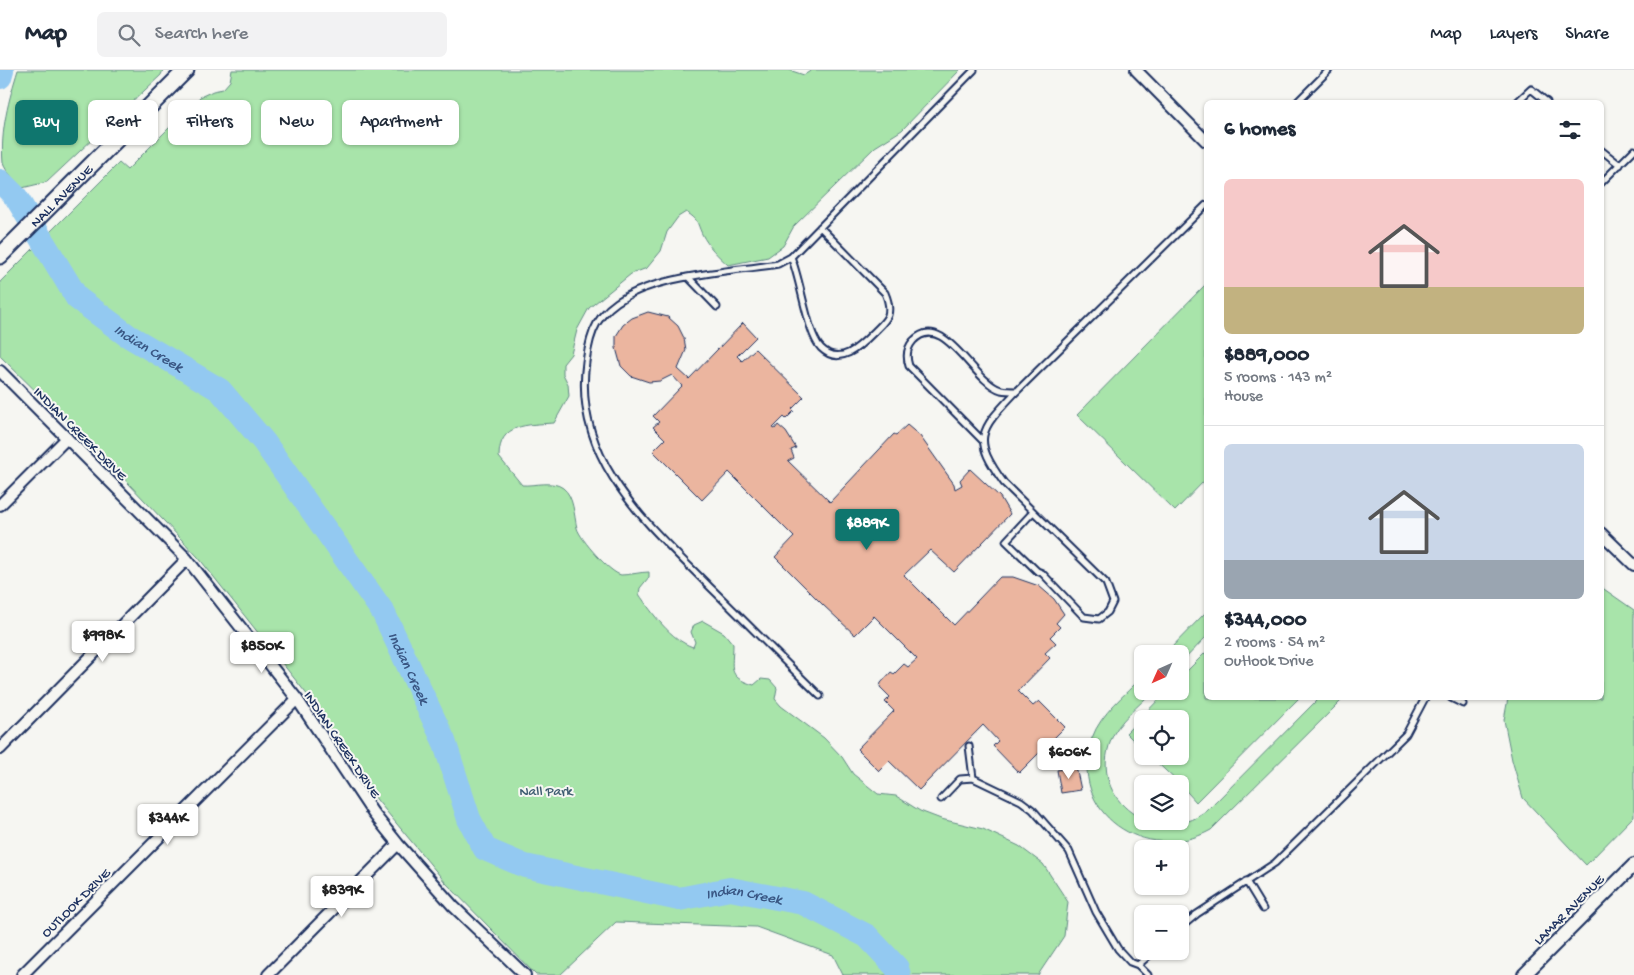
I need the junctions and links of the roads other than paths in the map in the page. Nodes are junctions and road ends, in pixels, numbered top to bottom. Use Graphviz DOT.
graph roads {
  1 [pos="186,70"];
  2 [pos="974,70"];
  3 [pos="1136,70"];
  4 [pos="1329,70"];
  5 [pos="1299,100"];
  6 [pos="1519,100"];
  7 [pos="1544,100"];
  8 [pos="1204,139"];
  9 [pos="1634,150"];
  10 [pos="1604,152"];
  11 [pos="1620,165"];
  12 [pos="1604,180"];
  13 [pos="1204,207"];
  14 [pos="820,227"];
  15 [pos="0,256"];
  16 [pos="791,257"];
  17 [pos="689,278"];
  18 [pos="716,307"];
  19 [pos="0,371"];
  20 [pos="1017,391"];
  21 [pos="67,438"];
  22 [pos="983,441"];
  23 [pos="0,505"];
  24 [pos="1033,512"];
  25 [pos="1604,535"];
  26 [pos="187,559"];
  27 [pos="1634,566"];
  28 [pos="820,696"];
  29 [pos="297,699"];
  30 [pos="1424,700"];
  31 [pos="1455,700"];
  32 [pos="1463,704"];
  33 [pos="969,746"];
  34 [pos="0,749"];
  35 [pos="973,778"];
  36 [pos="941,799"];
  37 [pos="398,844"];
  38 [pos="1634,864"];
  39 [pos="1246,881"];
  40 [pos="1263,909"];
  41 [pos="1189,921"];
  42 [pos="1144,960"];
  43 [pos="1138,966"];
  44 [pos="519,973"];
  45 [pos="22,975"];
  46 [pos="268,975"];
  47 [pos="1148,975"];
  48 [pos="1524,975"];
  1 -- 15 [label="main road, NALL AVENUE"];
  2 -- 14 [label="lane"];
  3 -- 8 [label="street"];
  4 -- 5 [label="lane"];
  6 -- 7 [label="lane"];
  9 -- 11 [label="lane"];
  10 -- 11 [label="lane"];
  11 -- 12 [label="lane"];
  13 -- 20 [label="lane"];
  14 -- 16 [label="lane"];
  14 -- 16 [label="lane"];
  16 -- 17 [label="lane"];
  17 -- 18 [label="lane"];
  17 -- 28 [label="lane"];
  19 -- 21 [label="street, INDIAN CREEK DRIVE"];
  20 -- 22 [label="lane"];
  20 -- 22 [label="lane"];
  21 -- 23 [label="street"];
  21 -- 26 [label="street, INDIAN CREEK DRIVE"];
  22 -- 24 [label="lane"];
  24 -- 24 [label="lane"];
  25 -- 27 [label="street"];
  26 -- 29 [label="street, INDIAN CREEK DRIVE"];
  26 -- 34 [label="street"];
  29 -- 37 [label="street, INDIAN CREEK DRIVE"];
  29 -- 45 [label="street, OUTLOOK DRIVE"];
  30 -- 39 [label="lane"];
  31 -- 32 [label="lane"];
  33 -- 35 [label="lane"];
  35 -- 36 [label="lane"];
  35 -- 43 [label="lane"];
  37 -- 44 [label="street, INDIAN CREEK DRIVE"];
  37 -- 46 [label="street"];
  38 -- 48 [label="street, LAMAR AVENUE"];
  39 -- 40 [label="lane"];
  39 -- 41 [label="lane"];
  42 -- 43 [label="lane"];
  43 -- 47 [label="lane"];
}
